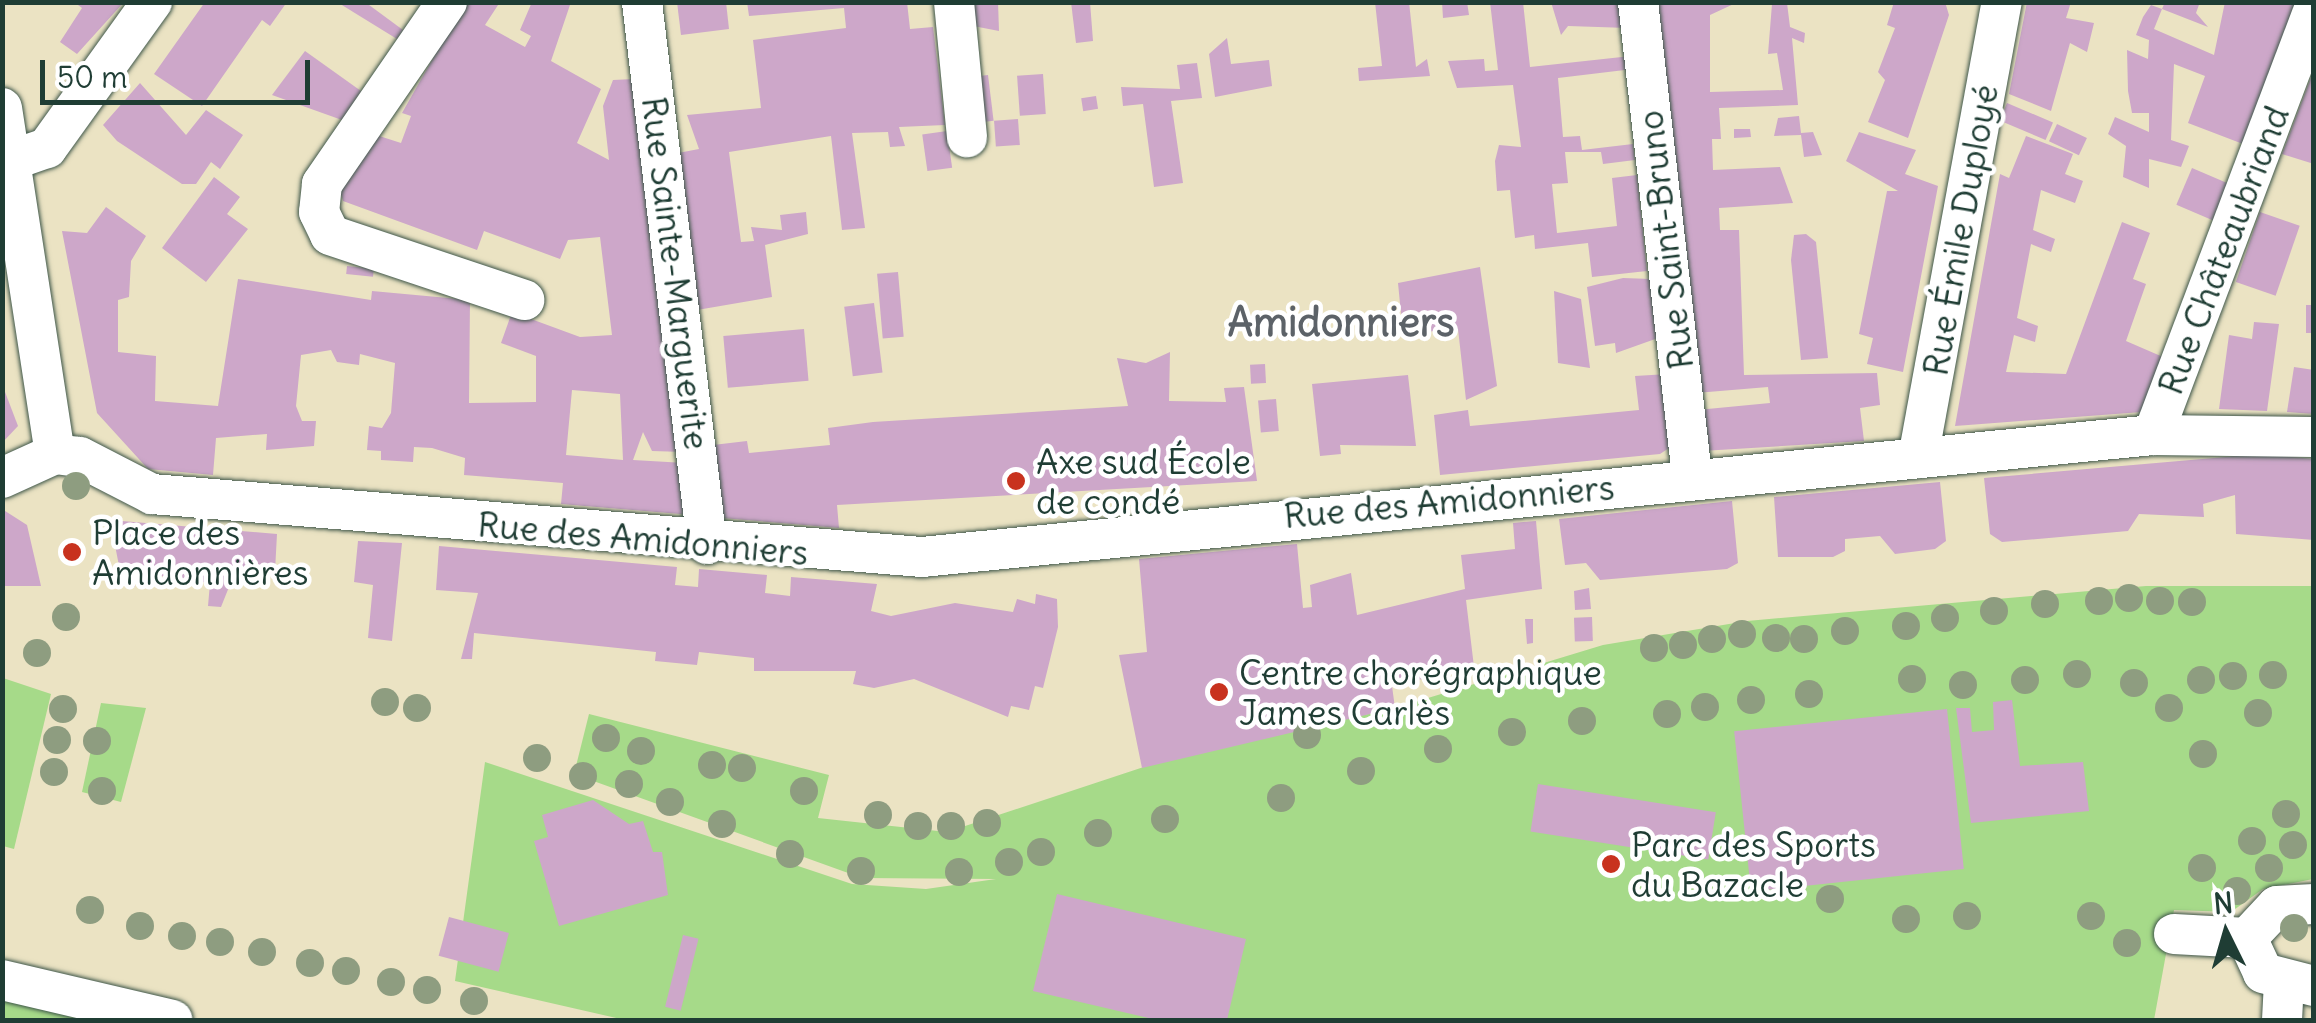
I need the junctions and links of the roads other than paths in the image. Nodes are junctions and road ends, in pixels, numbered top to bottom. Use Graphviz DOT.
graph roads {
  1 [pos="152,2"];
  2 [pos="447,2"];
  3 [pos="642,2"];
  4 [pos="954,2"];
  5 [pos="1638,2"];
  6 [pos="2002,2"];
  7 [pos="2314,9"];
  8 [pos="2,108"];
  9 [pos="966,137"];
  10 [pos="12,160"];
  11 [pos="524,300"];
  12 [pos="2153,435"];
  13 [pos="2314,437"];
  14 [pos="55,454"];
  15 [pos="1918,458"];
  16 [pos="2,478"];
  17 [pos="1692,478"];
  18 [pos="707,544"];
  19 [pos="2314,904"];
  20 [pos="2174,934"];
  21 [pos="2247,938"];
  22 [pos="2,980"];
  23 [pos="2293,996"];
  24 [pos="172,1020"];
  1 -- 10 [label="street"];
  2 -- 11 [label="street"];
  3 -- 18 [label="street, Rue Sainte-Marguerite"];
  4 -- 9 [label="street"];
  5 -- 17 [label="street, Rue Saint-Bruno"];
  6 -- 15 [label="street, Rue Émile Duployé"];
  7 -- 12 [label="street, Rue Châteaubriand"];
  8 -- 10 [label="street"];
  10 -- 14 [label="street"];
  12 -- 13 [label="street, Rue des Amidonniers"];
  12 -- 15 [label="street, Rue des Amidonniers"];
  14 -- 16 [label="street"];
  14 -- 18 [label="street, Rue des Amidonniers"];
  15 -- 17 [label="street, Rue des Amidonniers"];
  17 -- 18 [label="street, Rue des Amidonniers"];
  19 -- 21 [label="street"];
  20 -- 21 [label="street"];
  21 -- 23 [label="street"];
  22 -- 24 [label="street"];
}
